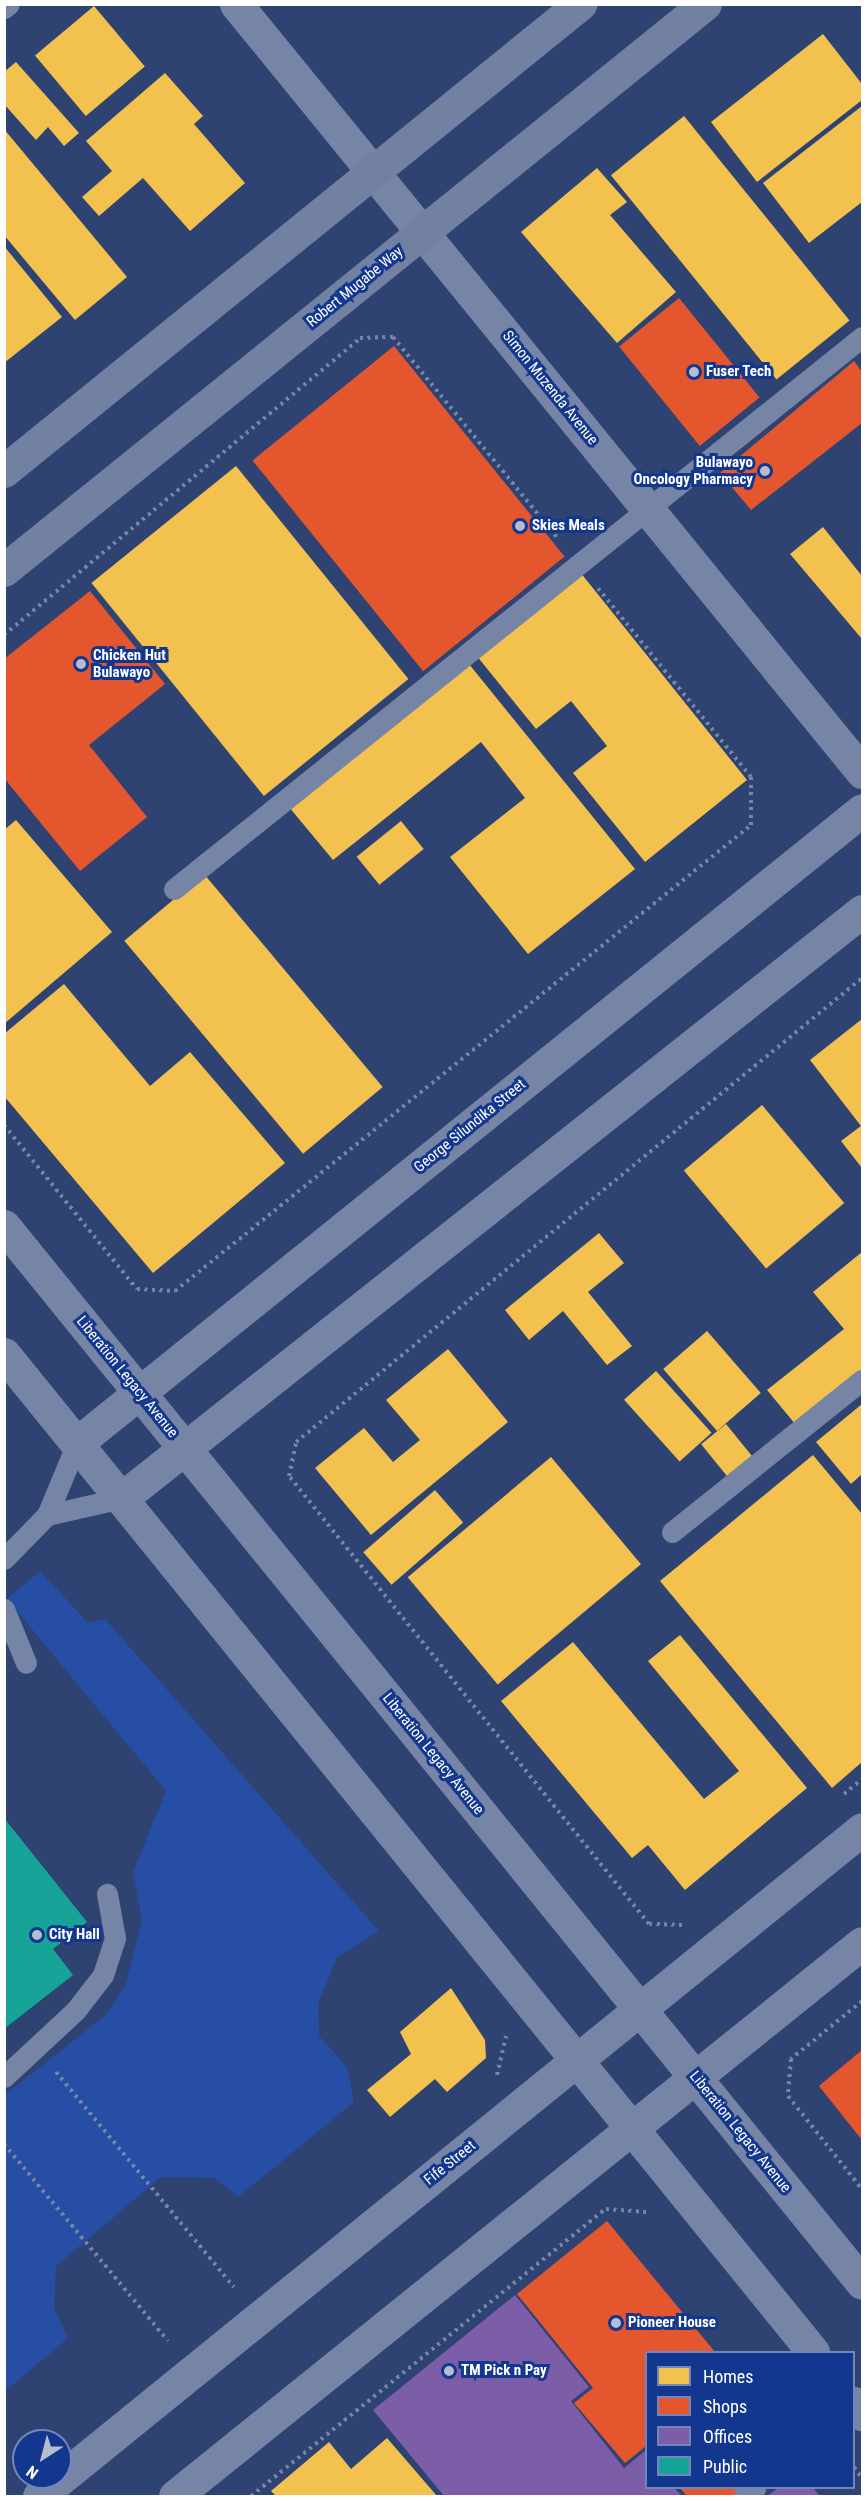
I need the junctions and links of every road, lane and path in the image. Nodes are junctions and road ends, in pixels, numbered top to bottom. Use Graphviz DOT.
graph roads {
  1 [pos="9,4"];
  2 [pos="236,4"];
  3 [pos="580,4"];
  4 [pos="705,4"];
  5 [pos="4,8"];
  6 [pos="373,172"];
  7 [pos="423,232"];
  8 [pos="862,337"];
  9 [pos="4,471"];
  10 [pos="649,508"];
  11 [pos="579,564"];
  12 [pos="4,570"];
  13 [pos="4,635"];
  14 [pos="862,772"];
  15 [pos="862,810"];
  16 [pos="174,889"];
  17 [pos="862,911"];
  18 [pos="862,978"];
  19 [pos="4,1125"];
  20 [pos="4,1226"];
  21 [pos="4,1354"];
  22 [pos="862,1380"];
  23 [pos="140,1392"];
  24 [pos="76,1443"];
  25 [pos="185,1448"];
  26 [pos="122,1498"];
  27 [pos="47,1515"];
  28 [pos="672,1532"];
  29 [pos="4,1559"];
  30 [pos="4,1609"];
  31 [pos="26,1663"];
  32 [pos="862,1829"];
  33 [pos="107,1894"];
  34 [pos="682,1925"];
  35 [pos="862,1943"];
  36 [pos="862,2001"];
  37 [pos="640,2009"];
  38 [pos="500,2029"];
  39 [pos="37,2048"];
  40 [pos="576,2061"];
  41 [pos="4,2077"];
  42 [pos="695,2077"];
  43 [pos="489,2081"];
  44 [pos="632,2129"];
  45 [pos="4,2144"];
  46 [pos="862,2189"];
  47 [pos="653,2219"];
  48 [pos="244,2280"];
  49 [pos="862,2283"];
  50 [pos="234,2287"];
  51 [pos="226,2294"];
  52 [pos="176,2334"];
  53 [pos="168,2341"];
  54 [pos="159,2348"];
  55 [pos="812,2351"];
  56 [pos="39,2496"];
  57 [pos="175,2496"];
  58 [pos="251,2496"];
  1 -- 5 [label="lane"];
  2 -- 6 [label="street, Simon Muzenda Avenue"];
  3 -- 6 [label="main road"];
  4 -- 7 [label="main road, Robert Mugabe Way"];
  6 -- 7 [label="street, Simon Muzenda Avenue"];
  6 -- 9 [label="main road"];
  7 -- 10 [label="street, Simon Muzenda Avenue"];
  7 -- 12 [label="main road, Robert Mugabe Way"];
  8 -- 10 [label="lane"];
  10 -- 11 [label="lane"];
  10 -- 14 [label="street, Simon Muzenda Avenue"];
  11 -- 13 [label="path"];
  11 -- 16 [label="lane"];
  11 -- 19 [label="path"];
  15 -- 23 [label="street, George Silundika Street"];
  17 -- 25 [label="street"];
  18 -- 34 [label="path"];
  20 -- 23 [label="street, Liberation Legacy Avenue"];
  21 -- 24 [label="street"];
  22 -- 28 [label="lane"];
  23 -- 24 [label="street, George Silundika Street"];
  23 -- 25 [label="street, Liberation Legacy Avenue"];
  24 -- 26 [label="street"];
  24 -- 27 [label="lane"];
  25 -- 26 [label="street"];
  25 -- 37 [label="street, Liberation Legacy Avenue"];
  26 -- 27 [label="lane"];
  26 -- 40 [label="street"];
  27 -- 29 [label="lane"];
  30 -- 31 [label="lane"];
  32 -- 37 [label="street, Fife Street"];
  33 -- 39 [label="lane"];
  35 -- 42 [label="street"];
  36 -- 46 [label="path"];
  37 -- 40 [label="street, Fife Street"];
  37 -- 42 [label="street, Liberation Legacy Avenue"];
  38 -- 43 [label="path"];
  39 -- 41 [label="lane"];
  39 -- 50 [label="path"];
  40 -- 44 [label="street"];
  40 -- 56 [label="street, Fife Street"];
  42 -- 44 [label="street"];
  42 -- 49 [label="street, Liberation Legacy Avenue"];
  44 -- 55 [label="street"];
  44 -- 57 [label="street"];
  45 -- 53 [label="path"];
  47 -- 58 [label="path"];
  48 -- 50 [label="path"];
  50 -- 51 [label="path"];
  52 -- 53 [label="path"];
  53 -- 54 [label="path"];
}
